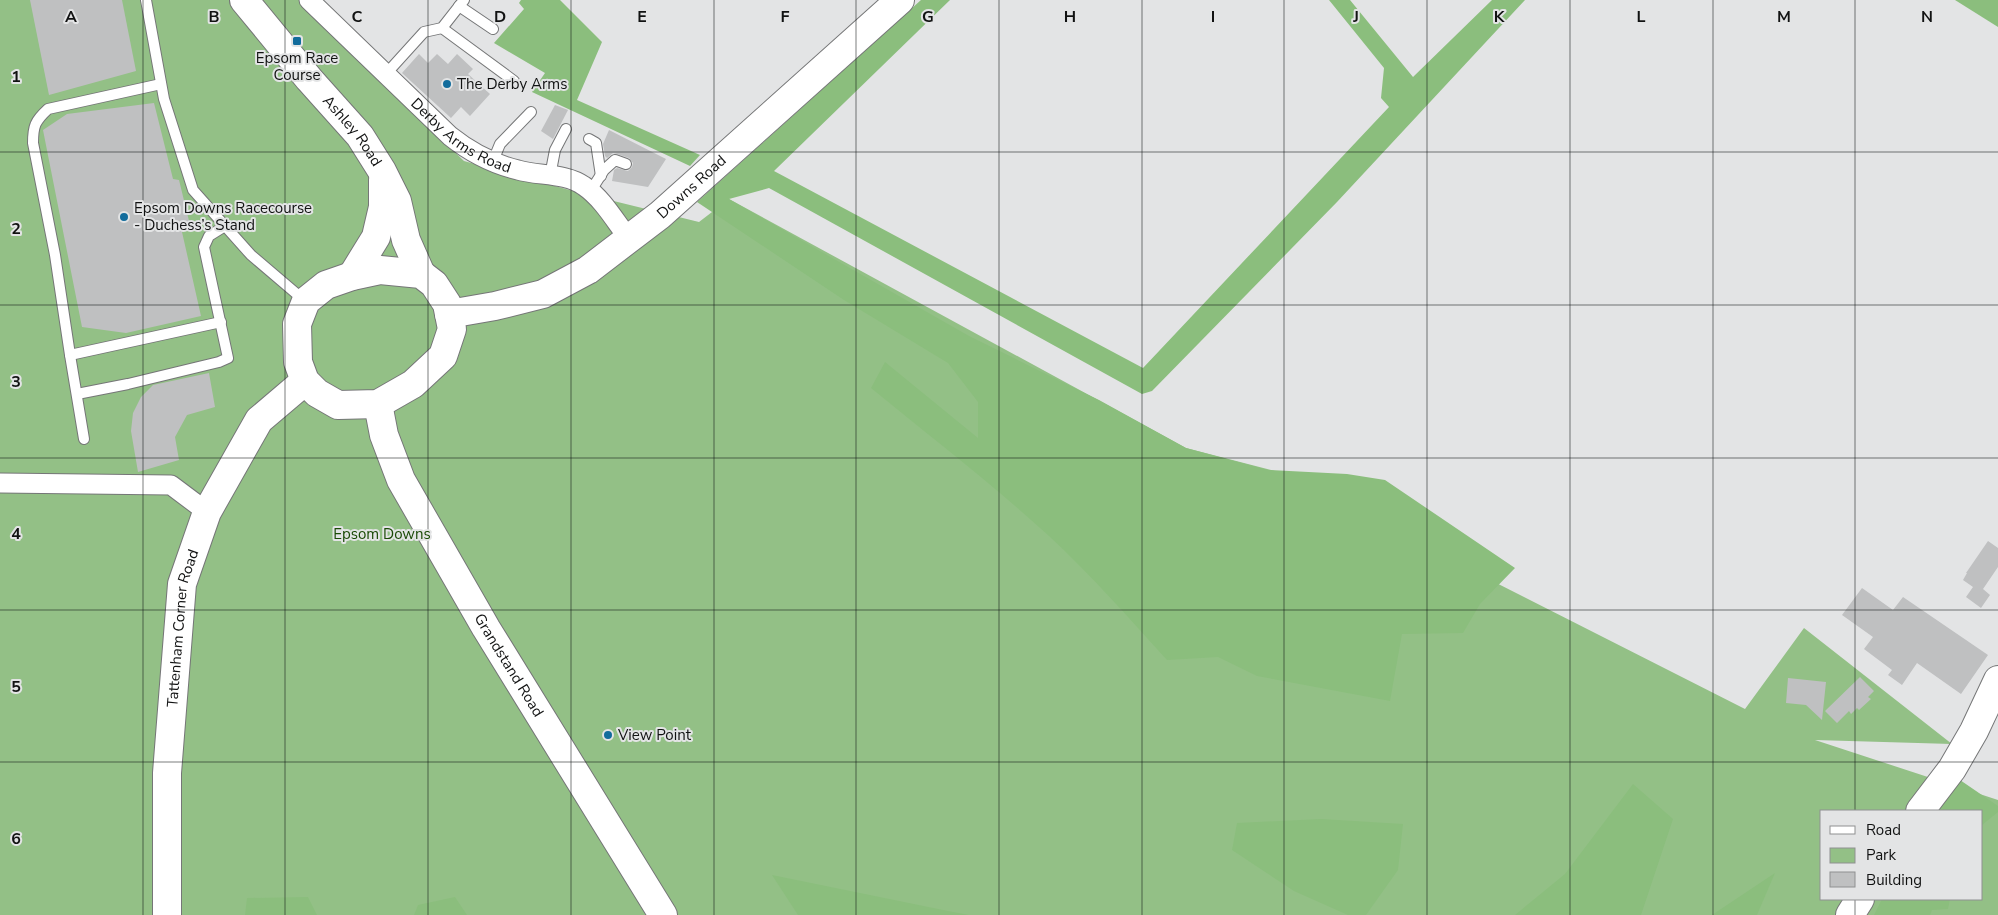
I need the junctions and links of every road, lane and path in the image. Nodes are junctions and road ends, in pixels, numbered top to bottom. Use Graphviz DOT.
graph roads {
  1 [pos="146,0"];
  2 [pos="244,0"];
  3 [pos="309,0"];
  4 [pos="900,0"];
  5 [pos="461,3"];
  6 [pos="442,28"];
  7 [pos="493,29"];
  8 [pos="385,75"];
  9 [pos="514,81"];
  10 [pos="162,84"];
  11 [pos="531,112"];
  12 [pos="566,129"];
  13 [pos="589,139"];
  14 [pos="493,161"];
  15 [pos="626,164"];
  16 [pos="382,171"];
  17 [pos="550,176"];
  18 [pos="600,176"];
  19 [pos="590,192"];
  20 [pos="225,226"];
  21 [pos="629,239"];
  22 [pos="421,274"];
  23 [pos="352,276"];
  24 [pos="306,301"];
  25 [pos="449,314"];
  26 [pos="220,322"];
  27 [pos="70,355"];
  28 [pos="305,381"];
  29 [pos="77,394"];
  30 [pos="378,404"];
  31 [pos="84,439"];
  32 [pos="0,484"];
  33 [pos="207,512"];
  34 [pos="1998,680"];
  35 [pos="1921,810"];
  36 [pos="1859,900"];
  37 [pos="167,915"];
  38 [pos="663,915"];
  39 [pos="1850,915"];
  1 -- 10 [label="lane"];
  2 -- 16 [label="main road, Ashley Road"];
  3 -- 8 [label="street, Derby Arms Road"];
  4 -- 21 [label="main road, Downs Road"];
  5 -- 6 [label="lane"];
  5 -- 7 [label="lane"];
  6 -- 8 [label="lane"];
  6 -- 9 [label="lane"];
  8 -- 14 [label="street, Derby Arms Road"];
  10 -- 20 [label="lane"];
  10 -- 27 [label="lane"];
  11 -- 14 [label="lane"];
  12 -- 17 [label="lane"];
  13 -- 18 [label="lane"];
  14 -- 17 [label="street, Derby Arms Road"];
  15 -- 18 [label="lane"];
  16 -- 22 [label="main road, Ashley Road"];
  16 -- 23 [label="main road, Ashley Road"];
  17 -- 19 [label="street, Derby Arms Road"];
  18 -- 19 [label="lane"];
  19 -- 21 [label="street, Derby Arms Road"];
  20 -- 24 [label="lane"];
  20 -- 26 [label="lane"];
  21 -- 25 [label="main road, Downs Road"];
  22 -- 23 [label="main road"];
  22 -- 25 [label="main road"];
  23 -- 24 [label="main road"];
  24 -- 28 [label="main road"];
  25 -- 30 [label="main road"];
  26 -- 27 [label="lane"];
  26 -- 29 [label="lane"];
  27 -- 29 [label="lane"];
  28 -- 30 [label="main road"];
  28 -- 33 [label="main road, Tattenham Corner Road"];
  29 -- 31 [label="lane"];
  30 -- 38 [label="main road, Grandstand Road"];
  32 -- 33 [label="street"];
  33 -- 37 [label="main road, Tattenham Corner Road"];
  34 -- 35 [label="main road"];
  36 -- 39 [label="main road"];
}
